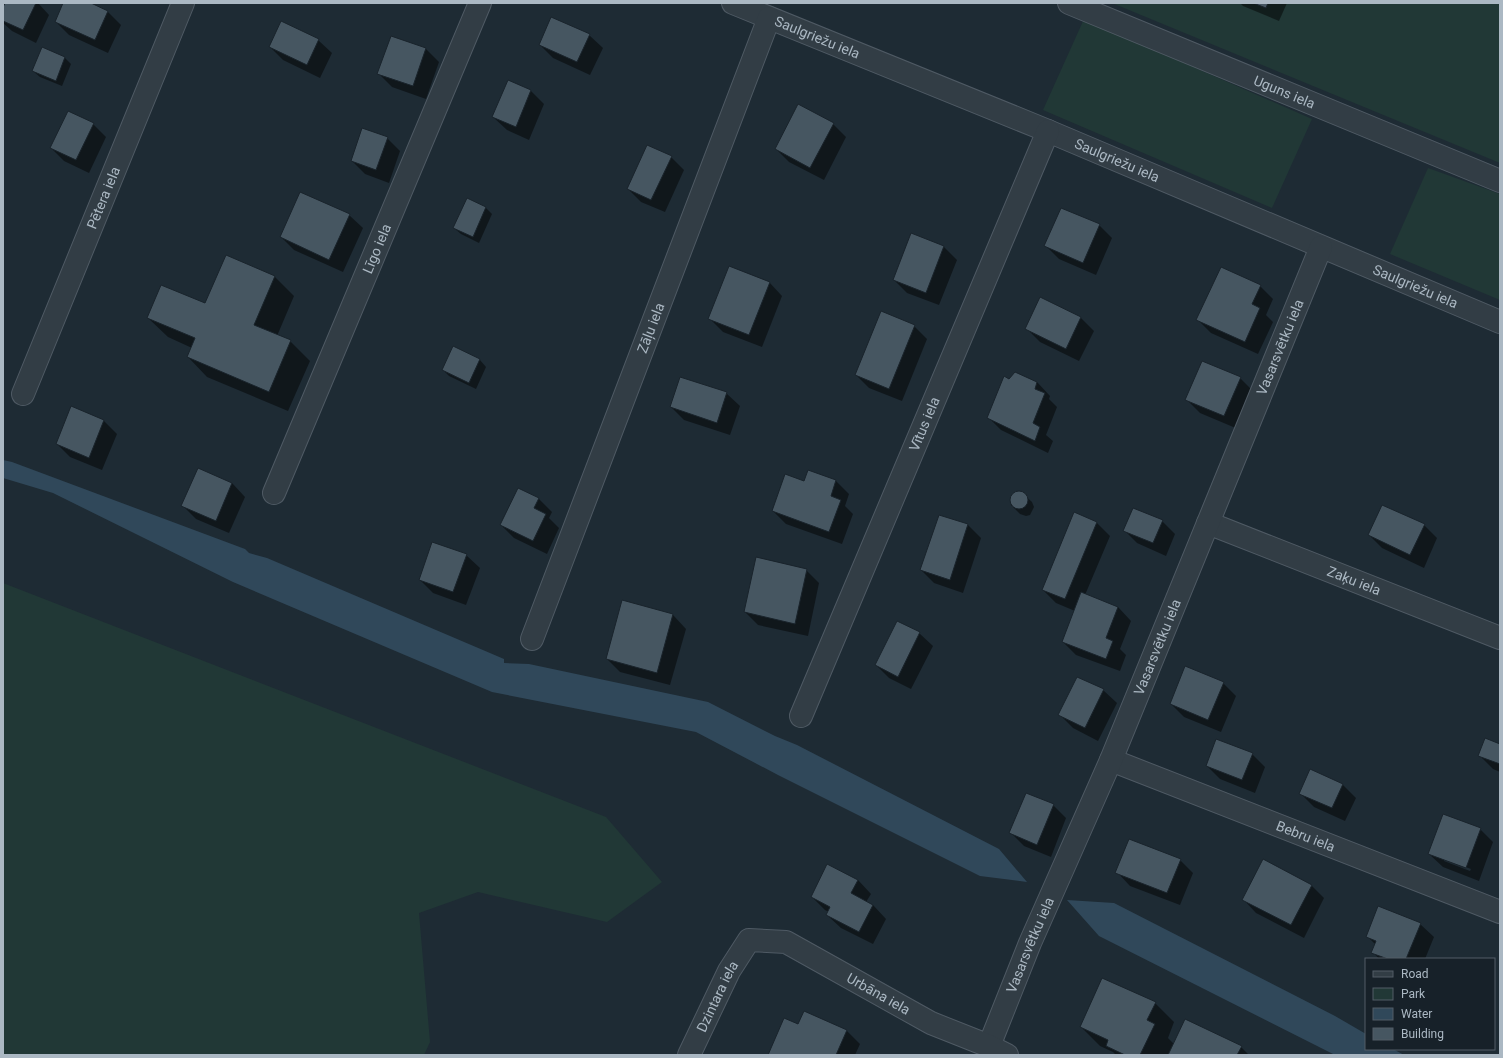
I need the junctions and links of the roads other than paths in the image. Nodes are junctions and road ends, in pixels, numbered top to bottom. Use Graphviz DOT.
graph roads {
  1 [pos="184,3"];
  2 [pos="480,3"];
  3 [pos="733,3"];
  4 [pos="1069,3"];
  5 [pos="769,18"];
  6 [pos="1048,131"];
  7 [pos="1500,181"];
  8 [pos="1321,247"];
  9 [pos="1500,322"];
  10 [pos="24,394"];
  11 [pos="274,494"];
  12 [pos="1208,523"];
  13 [pos="1500,638"];
  14 [pos="532,639"];
  15 [pos="801,716"];
  16 [pos="1111,760"];
  17 [pos="1500,912"];
  18 [pos="749,940"];
  19 [pos="998,1050"];
  20 [pos="689,1055"];
  1 -- 10 [label="street, Pētera iela"];
  2 -- 11 [label="street, Līgo iela"];
  3 -- 5 [label="street, Saulgriežu iela"];
  4 -- 7 [label="street, Uguns iela"];
  5 -- 6 [label="street, Saulgriežu iela"];
  5 -- 14 [label="street, Zāļu iela"];
  6 -- 8 [label="street, Saulgriežu iela"];
  6 -- 15 [label="street, Vītus iela"];
  8 -- 9 [label="street, Saulgriežu iela"];
  8 -- 12 [label="street, Vasarsvētku iela"];
  12 -- 13 [label="street, Zaķu iela"];
  12 -- 16 [label="street, Vasarsvētku iela"];
  16 -- 17 [label="street, Bebru iela"];
  16 -- 19 [label="street, Vasarsvētku iela"];
  18 -- 19 [label="street, Urbāna iela"];
  18 -- 20 [label="street, Dzintara iela"];
}
